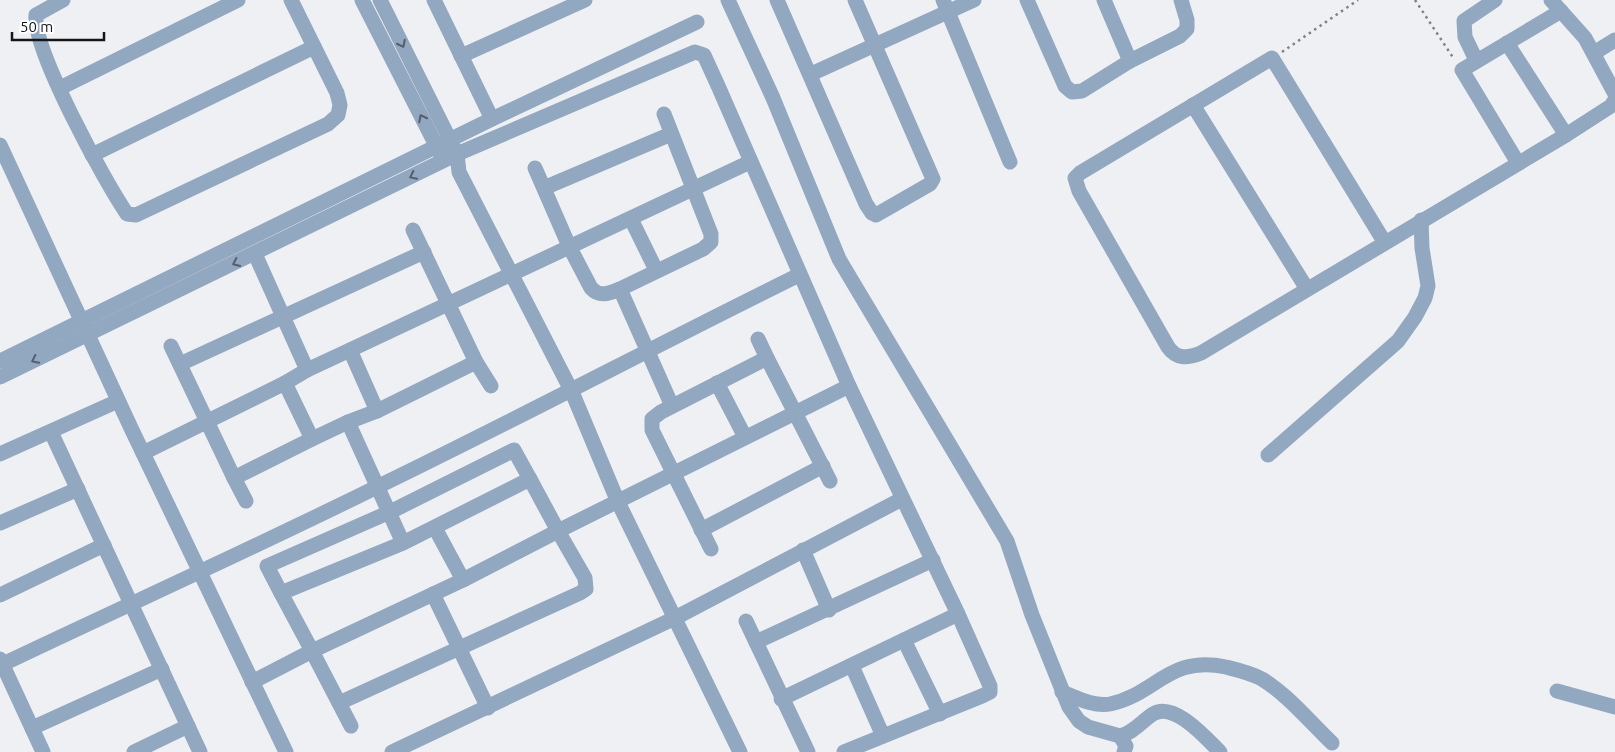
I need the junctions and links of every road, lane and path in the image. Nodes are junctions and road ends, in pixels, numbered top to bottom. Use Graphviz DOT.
graph roads {
  1 [pos="62,0"];
  2 [pos="238,0"];
  3 [pos="290,0"];
  4 [pos="362,0"];
  5 [pos="380,0"];
  6 [pos="434,0"];
  7 [pos="585,0"];
  8 [pos="728,0"];
  9 [pos="777,0"];
  10 [pos="855,0"];
  11 [pos="974,0"];
  12 [pos="1027,0"];
  13 [pos="1104,0"];
  14 [pos="1181,0"];
  15 [pos="1358,0"];
  16 [pos="1415,0"];
  17 [pos="1495,0"];
  18 [pos="1556,5"];
  19 [pos="946,6"];
  20 [pos="697,22"];
  21 [pos="1615,40"];
  22 [pos="1507,43"];
  23 [pos="875,44"];
  24 [pos="314,47"];
  25 [pos="1594,53"];
  26 [pos="461,56"];
  27 [pos="1272,58"];
  28 [pos="1476,60"];
  29 [pos="1130,62"];
  30 [pos="1462,70"];
  31 [pos="811,74"];
  32 [pos="60,88"];
  33 [pos="1615,94"];
  34 [pos="1615,100"];
  35 [pos="1193,105"];
  36 [pos="664,114"];
  37 [pos="492,119"];
  38 [pos="671,134"];
  39 [pos="1566,135"];
  40 [pos="443,143"];
  41 [pos="0,145"];
  42 [pos="92,155"];
  43 [pos="451,158"];
  44 [pos="750,162"];
  45 [pos="1010,162"];
  46 [pos="1518,163"];
  47 [pos="534,168"];
  48 [pos="694,187"];
  49 [pos="544,188"];
  50 [pos="631,219"];
  51 [pos="1421,220"];
  52 [pos="412,230"];
  53 [pos="1385,243"];
  54 [pos="569,246"];
  55 [pos="424,252"];
  56 [pos="255,254"];
  57 [pos="656,270"];
  58 [pos="512,275"];
  59 [pos="799,275"];
  60 [pos="620,289"];
  61 [pos="1307,289"];
  62 [pos="448,304"];
  63 [pos="284,316"];
  64 [pos="81,320"];
  65 [pos="87,334"];
  66 [pos="758,339"];
  67 [pos="172,346"];
  68 [pos="350,350"];
  69 [pos="646,351"];
  70 [pos="767,358"];
  71 [pos="0,361"];
  72 [pos="476,362"];
  73 [pos="180,364"];
  74 [pos="307,370"];
  75 [pos="0,377"];
  76 [pos="285,383"];
  77 [pos="717,383"];
  78 [pos="491,386"];
  79 [pos="849,386"];
  80 [pos="572,392"];
  81 [pos="118,401"];
  82 [pos="672,406"];
  83 [pos="378,411"];
  84 [pos="796,413"];
  85 [pos="207,422"];
  86 [pos="348,422"];
  87 [pos="51,432"];
  88 [pos="745,436"];
  89 [pos="312,439"];
  90 [pos="143,453"];
  91 [pos="0,454"];
  92 [pos="1268,455"];
  93 [pos="823,466"];
  94 [pos="672,474"];
  95 [pos="234,478"];
  96 [pos="530,478"];
  97 [pos="830,480"];
  98 [pos="378,487"];
  99 [pos="78,489"];
  100 [pos="902,499"];
  101 [pos="246,501"];
  102 [pos="618,502"];
  103 [pos="390,512"];
  104 [pos="0,523"];
  105 [pos="435,528"];
  106 [pos="701,530"];
  107 [pos="558,531"];
  108 [pos="403,543"];
  109 [pos="104,544"];
  110 [pos="711,549"];
  111 [pos="803,550"];
  112 [pos="932,560"];
  113 [pos="200,571"];
  114 [pos="463,580"];
  115 [pos="281,593"];
  116 [pos="433,594"];
  117 [pos="0,595"];
  118 [pos="131,603"];
  119 [pos="829,610"];
  120 [pos="958,614"];
  121 [pos="675,618"];
  122 [pos="746,621"];
  123 [pos="904,640"];
  124 [pos="756,642"];
  125 [pos="459,648"];
  126 [pos="312,651"];
  127 [pos="1,661"];
  128 [pos="852,666"];
  129 [pos="162,669"];
  130 [pos="252,682"];
  131 [pos="1557,690"];
  132 [pos="1062,692"];
  133 [pos="781,699"];
  134 [pos="339,703"];
  135 [pos="1615,706"];
  136 [pos="488,708"];
  137 [pos="940,714"];
  138 [pos="188,726"];
  139 [pos="351,726"];
  140 [pos="32,728"];
  141 [pos="883,736"];
  142 [pos="1120,736"];
  143 [pos="1332,743"];
  144 [pos="43,752"];
  145 [pos="134,752"];
  146 [pos="200,752"];
  147 [pos="286,752"];
  148 [pos="392,752"];
  149 [pos="740,752"];
  150 [pos="808,752"];
  151 [pos="844,752"];
  152 [pos="1124,752"];
  153 [pos="1220,752"];
  1 -- 32 [label="street"];
  2 -- 32 [label="street"];
  3 -- 24 [label="street"];
  40 -- 4 [label="street, one-way"];
  5 -- 40 [label="street, one-way"];
  6 -- 26 [label="street"];
  7 -- 26 [label="street"];
  8 -- 132 [label="street"];
  9 -- 31 [label="street"];
  10 -- 23 [label="street"];
  11 -- 19 [label="street"];
  12 -- 29 [label="street"];
  13 -- 29 [label="street"];
  14 -- 29 [label="street"];
  15 -- 27 [label="path"];
  16 -- 30 [label="path"];
  17 -- 28 [label="street"];
  18 -- 22 [label="street"];
  18 -- 25 [label="street"];
  19 -- 23 [label="street"];
  19 -- 45 [label="street"];
  20 -- 37 [label="street"];
  21 -- 25 [label="street"];
  22 -- 28 [label="street"];
  22 -- 39 [label="street"];
  23 -- 31 [label="street"];
  23 -- 31 [label="street"];
  24 -- 42 [label="street"];
  24 -- 42 [label="street"];
  25 -- 33 [label="street"];
  26 -- 37 [label="street"];
  27 -- 35 [label="street"];
  27 -- 53 [label="street"];
  28 -- 30 [label="street"];
  30 -- 46 [label="street"];
  32 -- 42 [label="street"];
  34 -- 39 [label="street"];
  35 -- 61 [label="street"];
  35 -- 61 [label="street"];
  36 -- 38 [label="street"];
  37 -- 40 [label="street"];
  38 -- 48 [label="street"];
  38 -- 49 [label="street"];
  39 -- 46 [label="street"];
  40 -- 43 [label="street"];
  40 -- 64 [label="street"];
  41 -- 64 [label="street"];
  43 -- 44 [label="street"];
  43 -- 56 [label="street, one-way"];
  43 -- 58 [label="street"];
  44 -- 48 [label="street"];
  44 -- 59 [label="street"];
  46 -- 51 [label="street"];
  47 -- 49 [label="street"];
  48 -- 50 [label="street"];
  48 -- 57 [label="street"];
  49 -- 54 [label="street"];
  50 -- 54 [label="street"];
  50 -- 57 [label="street"];
  51 -- 53 [label="street"];
  51 -- 92 [label="street"];
  52 -- 55 [label="street"];
  53 -- 61 [label="street"];
  54 -- 58 [label="street"];
  54 -- 60 [label="street"];
  55 -- 62 [label="street"];
  55 -- 63 [label="street"];
  56 -- 63 [label="street"];
  56 -- 65 [label="street, one-way"];
  57 -- 60 [label="street"];
  58 -- 62 [label="street"];
  58 -- 80 [label="street"];
  59 -- 69 [label="street"];
  59 -- 79 [label="street"];
  60 -- 69 [label="street"];
  62 -- 68 [label="street"];
  62 -- 72 [label="street"];
  63 -- 73 [label="street"];
  63 -- 74 [label="street"];
  64 -- 65 [label="street"];
  64 -- 71 [label="street"];
  65 -- 75 [label="street, one-way"];
  65 -- 81 [label="street"];
  66 -- 70 [label="street"];
  67 -- 73 [label="street"];
  68 -- 74 [label="street"];
  68 -- 83 [label="street"];
  69 -- 80 [label="street"];
  69 -- 82 [label="street"];
  70 -- 77 [label="street"];
  70 -- 84 [label="street"];
  72 -- 78 [label="street"];
  72 -- 83 [label="street"];
  73 -- 85 [label="street"];
  74 -- 76 [label="street"];
  76 -- 85 [label="street"];
  76 -- 89 [label="street"];
  77 -- 82 [label="street"];
  77 -- 88 [label="street"];
  79 -- 84 [label="street"];
  79 -- 100 [label="street"];
  80 -- 98 [label="street"];
  80 -- 102 [label="street"];
  81 -- 87 [label="street"];
  81 -- 90 [label="street"];
  82 -- 94 [label="street"];
  83 -- 86 [label="street"];
  84 -- 88 [label="street"];
  84 -- 93 [label="street"];
  85 -- 90 [label="street"];
  85 -- 95 [label="street"];
  86 -- 89 [label="street"];
  86 -- 98 [label="street"];
  87 -- 91 [label="street"];
  87 -- 99 [label="street"];
  88 -- 94 [label="street"];
  89 -- 95 [label="street"];
  90 -- 113 [label="street"];
  93 -- 97 [label="street"];
  93 -- 106 [label="street"];
  94 -- 102 [label="street"];
  94 -- 106 [label="street"];
  95 -- 101 [label="street"];
  96 -- 103 [label="street"];
  96 -- 105 [label="street"];
  96 -- 107 [label="street"];
  98 -- 103 [label="street"];
  98 -- 113 [label="street"];
  99 -- 104 [label="street"];
  99 -- 109 [label="street"];
  100 -- 111 [label="street"];
  100 -- 112 [label="street"];
  102 -- 107 [label="street"];
  102 -- 121 [label="street"];
  103 -- 108 [label="street"];
  103 -- 115 [label="street"];
  105 -- 108 [label="street"];
  105 -- 114 [label="street"];
  106 -- 110 [label="street"];
  107 -- 114 [label="street"];
  107 -- 125 [label="street"];
  108 -- 115 [label="street"];
  109 -- 117 [label="street"];
  109 -- 118 [label="street"];
  111 -- 119 [label="street"];
  111 -- 121 [label="street"];
  112 -- 119 [label="street"];
  112 -- 120 [label="street"];
  113 -- 118 [label="street"];
  113 -- 130 [label="street"];
  114 -- 116 [label="street"];
  115 -- 126 [label="street"];
  116 -- 125 [label="street"];
  116 -- 126 [label="street"];
  118 -- 127 [label="street"];
  118 -- 129 [label="street"];
  119 -- 124 [label="street"];
  120 -- 123 [label="street"];
  120 -- 137 [label="street"];
  121 -- 136 [label="street"];
  121 -- 149 [label="street"];
  122 -- 124 [label="street"];
  123 -- 128 [label="street"];
  123 -- 137 [label="street"];
  124 -- 133 [label="street"];
  125 -- 134 [label="street"];
  125 -- 136 [label="street"];
  126 -- 130 [label="street"];
  126 -- 134 [label="street"];
  127 -- 140 [label="street"];
  128 -- 133 [label="street"];
  128 -- 141 [label="street"];
  129 -- 138 [label="street"];
  129 -- 140 [label="street"];
  130 -- 147 [label="street"];
  131 -- 135 [label="street"];
  132 -- 142 [label="street"];
  132 -- 143 [label="street"];
  133 -- 150 [label="street"];
  134 -- 139 [label="street"];
  136 -- 148 [label="street"];
  137 -- 141 [label="street"];
  138 -- 145 [label="street"];
  138 -- 146 [label="street"];
  140 -- 144 [label="street"];
  141 -- 151 [label="street"];
  142 -- 152 [label="street"];
  142 -- 153 [label="street"];
}
